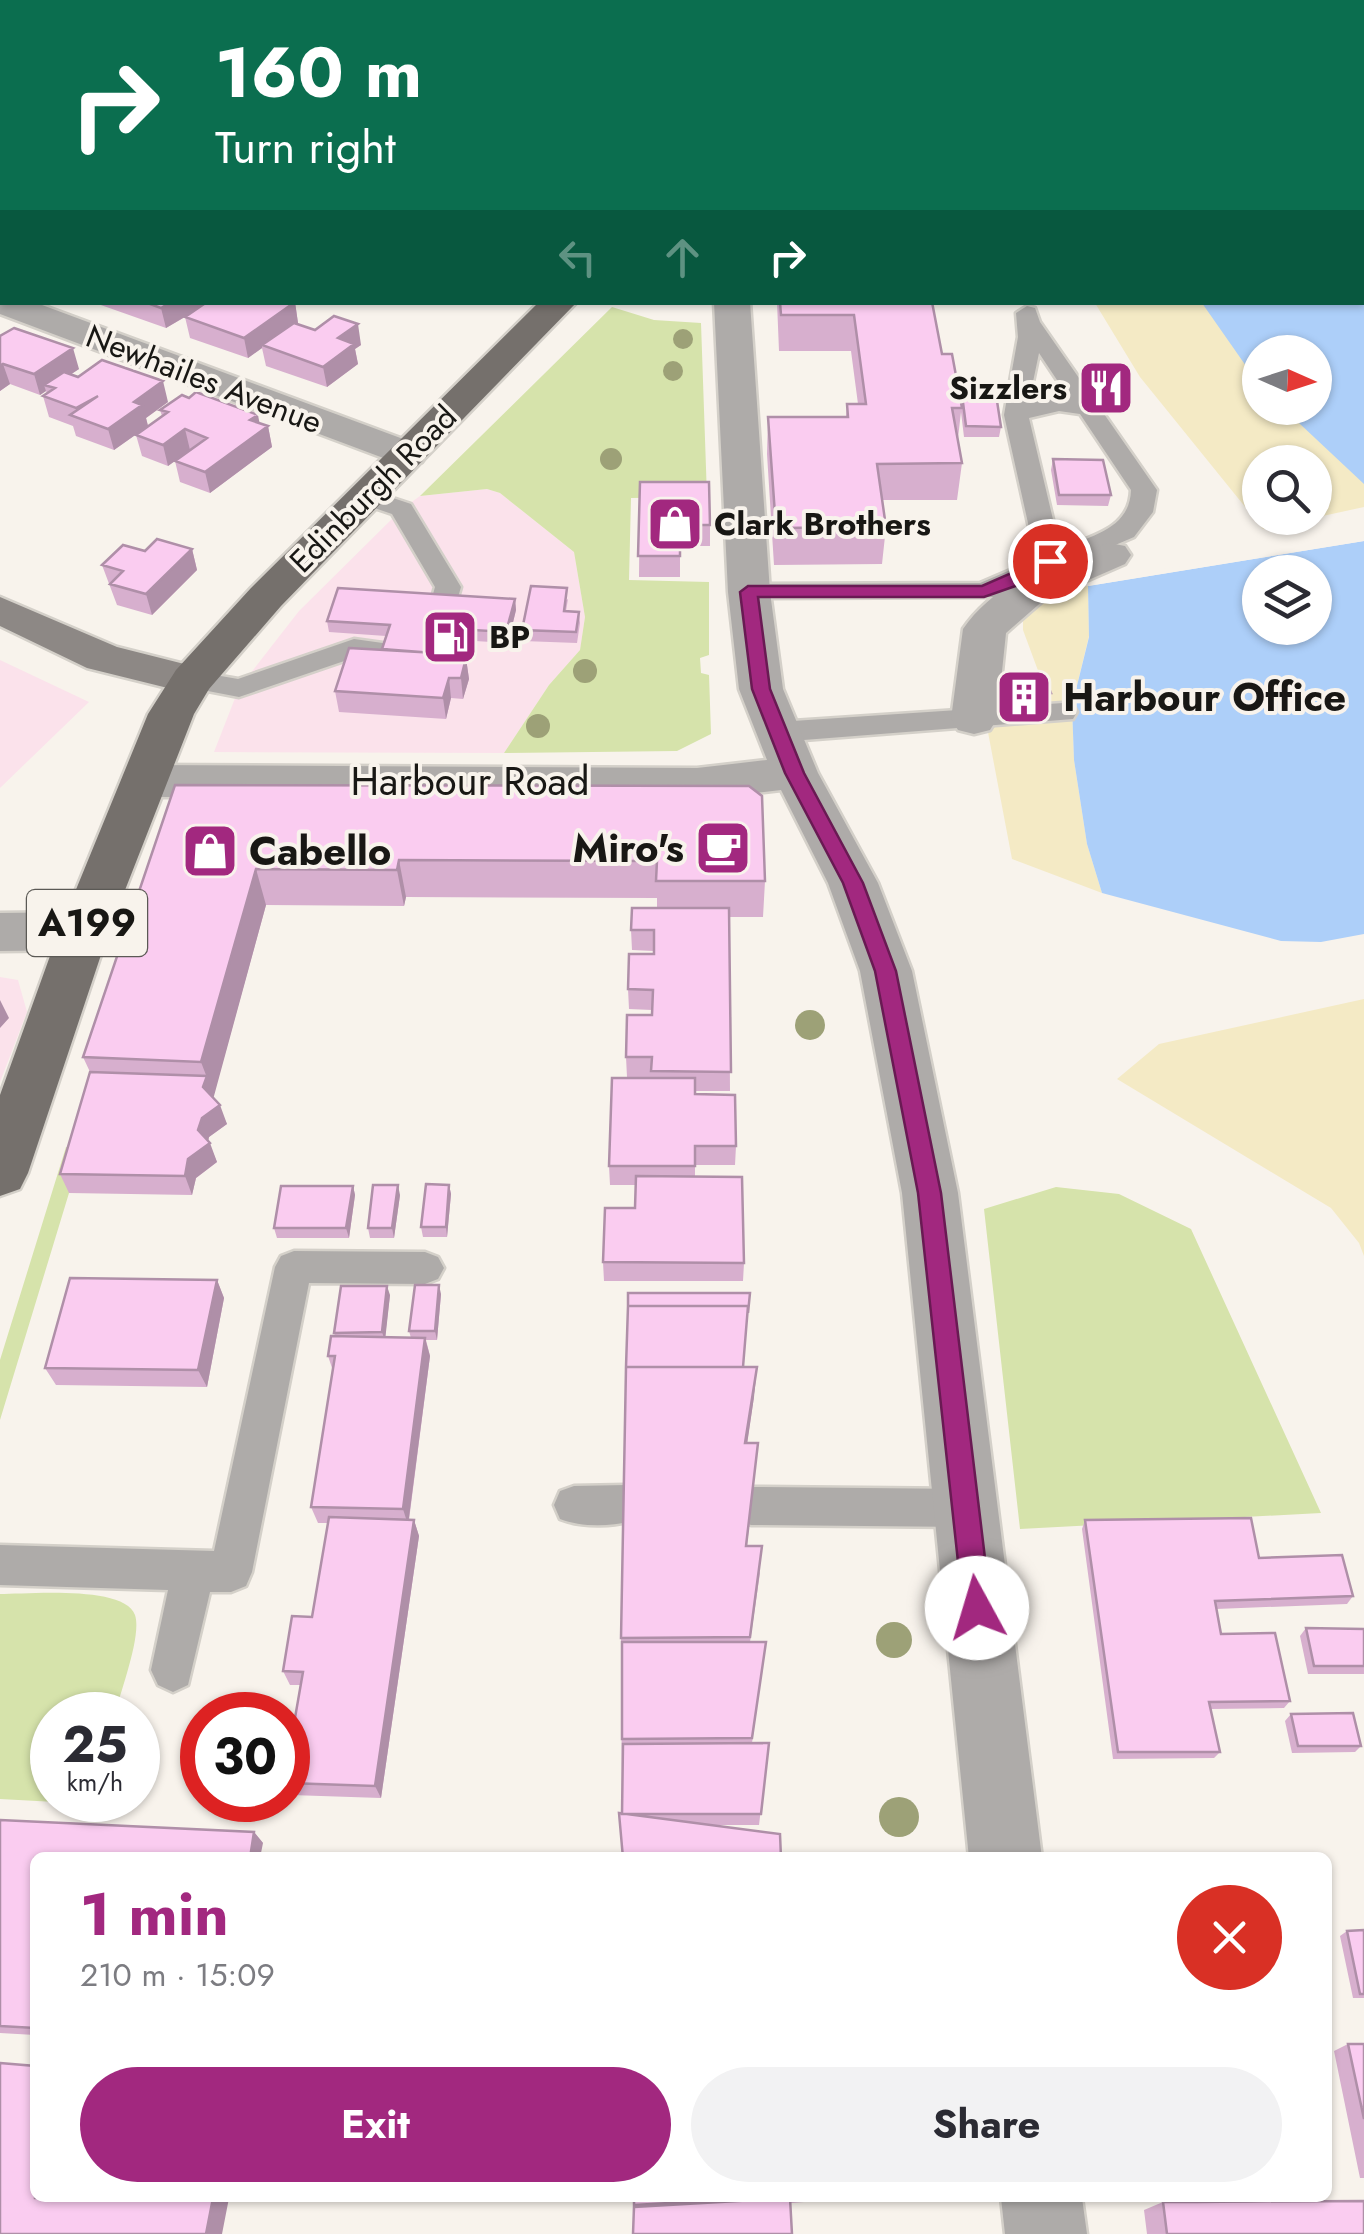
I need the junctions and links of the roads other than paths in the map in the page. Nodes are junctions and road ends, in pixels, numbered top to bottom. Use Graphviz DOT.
graph roads {
  1 [pos="8,305"];
  2 [pos="557,305"];
  3 [pos="732,305"];
  4 [pos="1027,314"];
  5 [pos="1016,403"];
  6 [pos="1087,408"];
  7 [pos="408,454"];
  8 [pos="366,497"];
  9 [pos="1110,555"];
  10 [pos="1050,561"];
  11 [pos="748,592"];
  12 [pos="444,605"];
  13 [pos="0,610"];
  14 [pos="387,651"];
  15 [pos="192,680"];
  16 [pos="1063,712"];
  17 [pos="974,719"];
  18 [pos="786,752"];
  19 [pos="144,781"];
  20 [pos="84,931"];
  21 [pos="0,932"];
  22 [pos="0,1172"];
  23 [pos="425,1268"];
  24 [pos="626,1504"];
  25 [pos="574,1505"];
  26 [pos="751,1506"];
  27 [pos="967,1508"];
  28 [pos="0,1565"];
  29 [pos="193,1571"];
  30 [pos="173,1670"];
  31 [pos="1005,1852"];
  32 [pos="1042,2202"];
  33 [pos="1046,2234"];
  1 -- 7 [label="street, Newhailes Avenue"];
  2 -- 7 [label="main road, Edinburgh Road / A199"];
  3 -- 11 [label="street"];
  4 -- 5 [label="lane"];
  4 -- 6 [label="lane"];
  5 -- 6 [label="lane"];
  5 -- 10 [label="lane"];
  6 -- 10 [label="lane"];
  7 -- 8 [label="main road, Edinburgh Road / A199"];
  8 -- 12 [label="lane"];
  8 -- 15 [label="main road, Edinburgh Road / A199"];
  9 -- 17 [label="street"];
  10 -- 11 [label="lane"];
  11 -- 18 [label="street"];
  13 -- 15 [label="main road"];
  14 -- 15 [label="lane"];
  15 -- 19 [label="main road, A199"];
  16 -- 17 [label="lane"];
  17 -- 18 [label="lane"];
  18 -- 19 [label="street, Harbour Road"];
  18 -- 27 [label="street"];
  19 -- 20 [label="main road, A199"];
  20 -- 21 [label="street"];
  20 -- 22 [label="main road, A199"];
  23 -- 29 [label="lane"];
  24 -- 25 [label="lane"];
  26 -- 27 [label="lane"];
  27 -- 31 [label="street"];
  28 -- 29 [label="lane"];
  29 -- 30 [label="lane"];
  32 -- 33 [label="street"];
}
